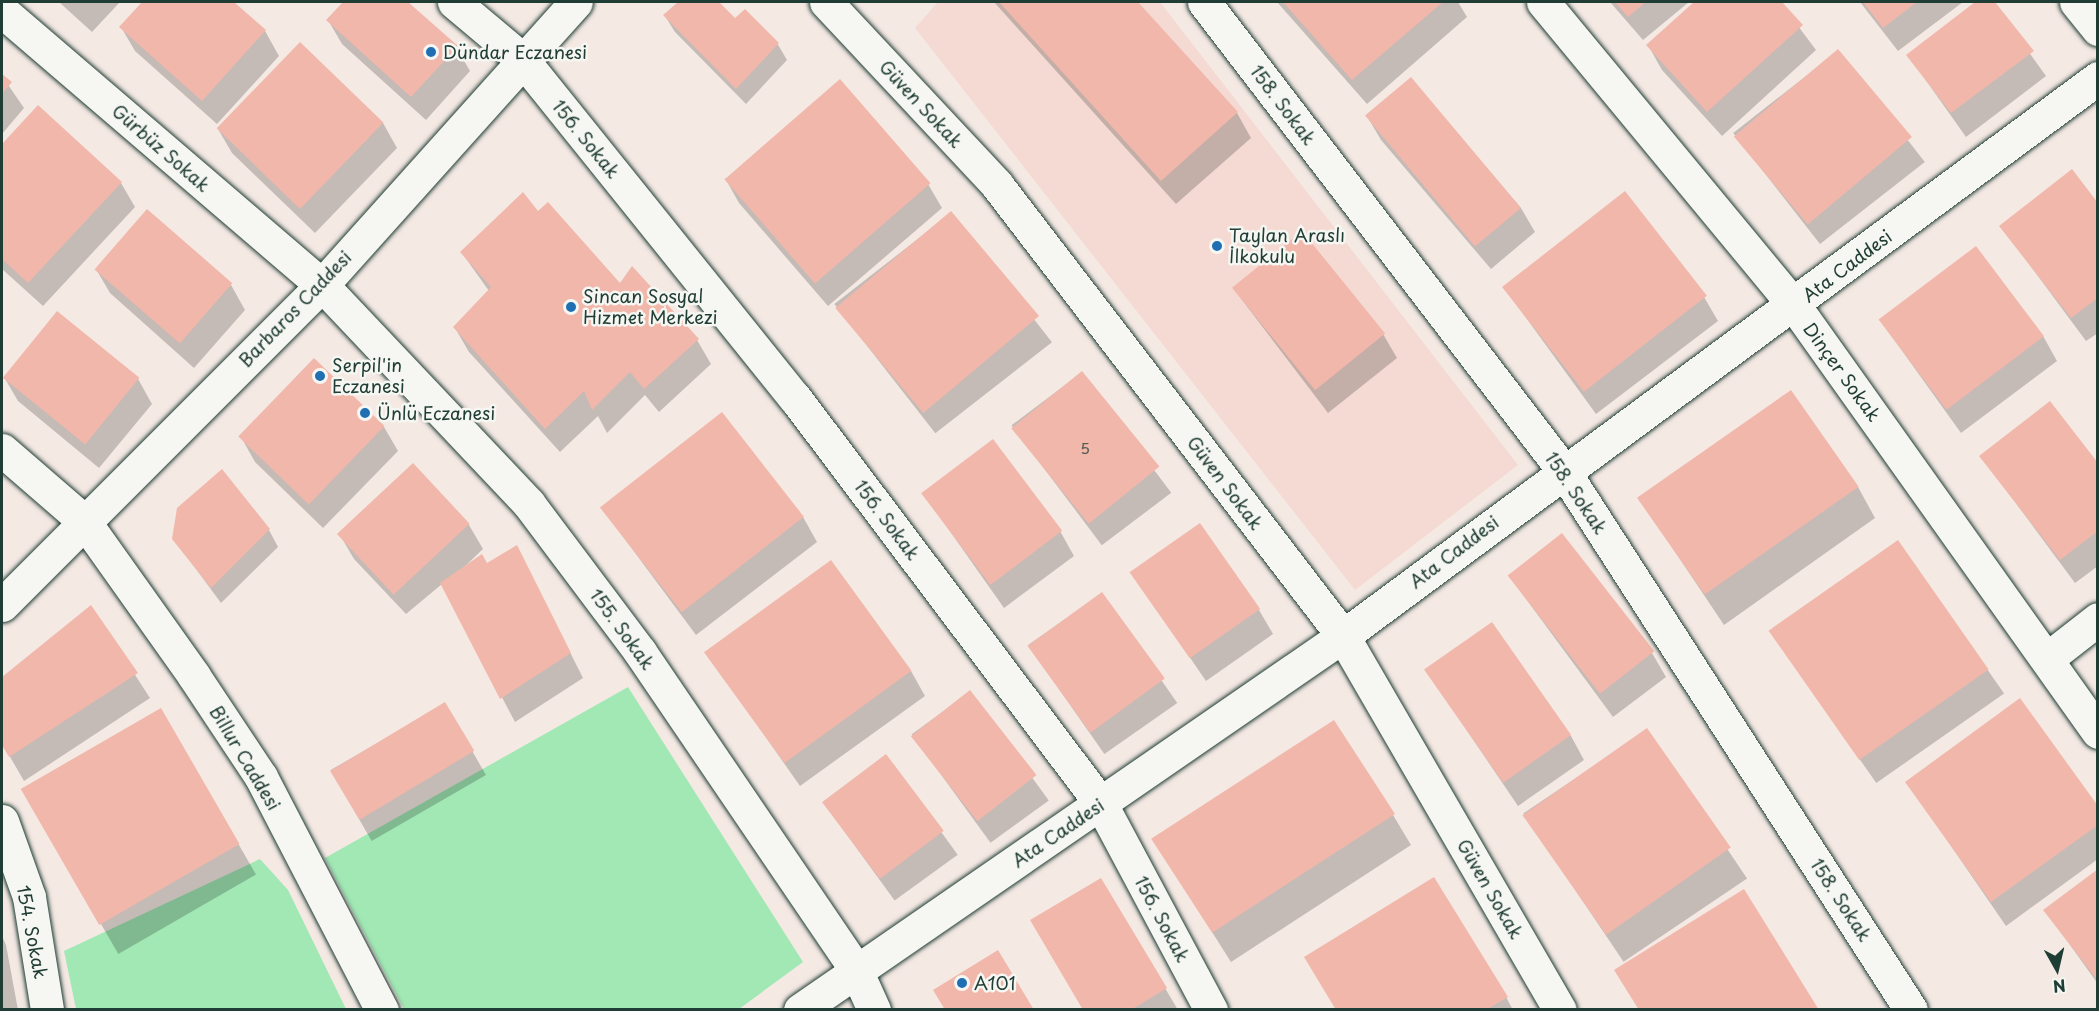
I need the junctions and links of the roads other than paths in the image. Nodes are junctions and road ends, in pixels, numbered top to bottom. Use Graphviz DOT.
graph roads {
  1 [pos="454,2"];
  2 [pos="576,2"];
  3 [pos="826,2"];
  4 [pos="1204,2"];
  5 [pos="1543,2"];
  6 [pos="2076,2"];
  7 [pos="2,11"];
  8 [pos="2097,28"];
  9 [pos="522,59"];
  10 [pos="2097,78"];
  11 [pos="322,285"];
  12 [pos="1794,305"];
  13 [pos="2,450"];
  14 [pos="1563,470"];
  15 [pos="84,521"];
  16 [pos="2,604"];
  17 [pos="2097,619"];
  18 [pos="1342,636"];
  19 [pos="2048,658"];
  20 [pos="2097,732"];
  21 [pos="1101,804"];
  22 [pos="2,821"];
  23 [pos="856,970"];
  24 [pos="47,1010"];
  25 [pos="382,1010"];
  26 [pos="800,1010"];
  27 [pos="874,1010"];
  28 [pos="1211,1010"];
  29 [pos="1560,1010"];
  30 [pos="1911,1010"];
  1 -- 9 [label="street, 156. Sokak"];
  2 -- 9 [label="street, Barbaros Caddesi"];
  3 -- 18 [label="street, Güven Sokak"];
  4 -- 14 [label="street, 158. Sokak"];
  5 -- 12 [label="street, Dinçer Sokak"];
  6 -- 8 [label="street"];
  7 -- 11 [label="street, Gürbüz Sokak"];
  9 -- 11 [label="street, Barbaros Caddesi"];
  9 -- 21 [label="street, 156. Sokak"];
  10 -- 12 [label="street, Ata Caddesi"];
  11 -- 15 [label="street, Barbaros Caddesi"];
  11 -- 23 [label="street, 155. Sokak"];
  12 -- 14 [label="street, Ata Caddesi"];
  12 -- 19 [label="street, Dinçer Sokak"];
  13 -- 15 [label="street, Billur Caddesi"];
  14 -- 18 [label="street, Ata Caddesi"];
  14 -- 30 [label="street, 158. Sokak"];
  15 -- 16 [label="street, Barbaros Caddesi"];
  15 -- 25 [label="street, Billur Caddesi"];
  17 -- 19 [label="street"];
  18 -- 21 [label="street, Ata Caddesi"];
  18 -- 29 [label="street, Güven Sokak"];
  19 -- 20 [label="street, Dinçer Sokak"];
  21 -- 23 [label="street, Ata Caddesi"];
  21 -- 28 [label="street, 156. Sokak"];
  22 -- 24 [label="street, 154. Sokak"];
  23 -- 26 [label="street, Ata Caddesi"];
  23 -- 27 [label="street, 155. Sokak"];
}
